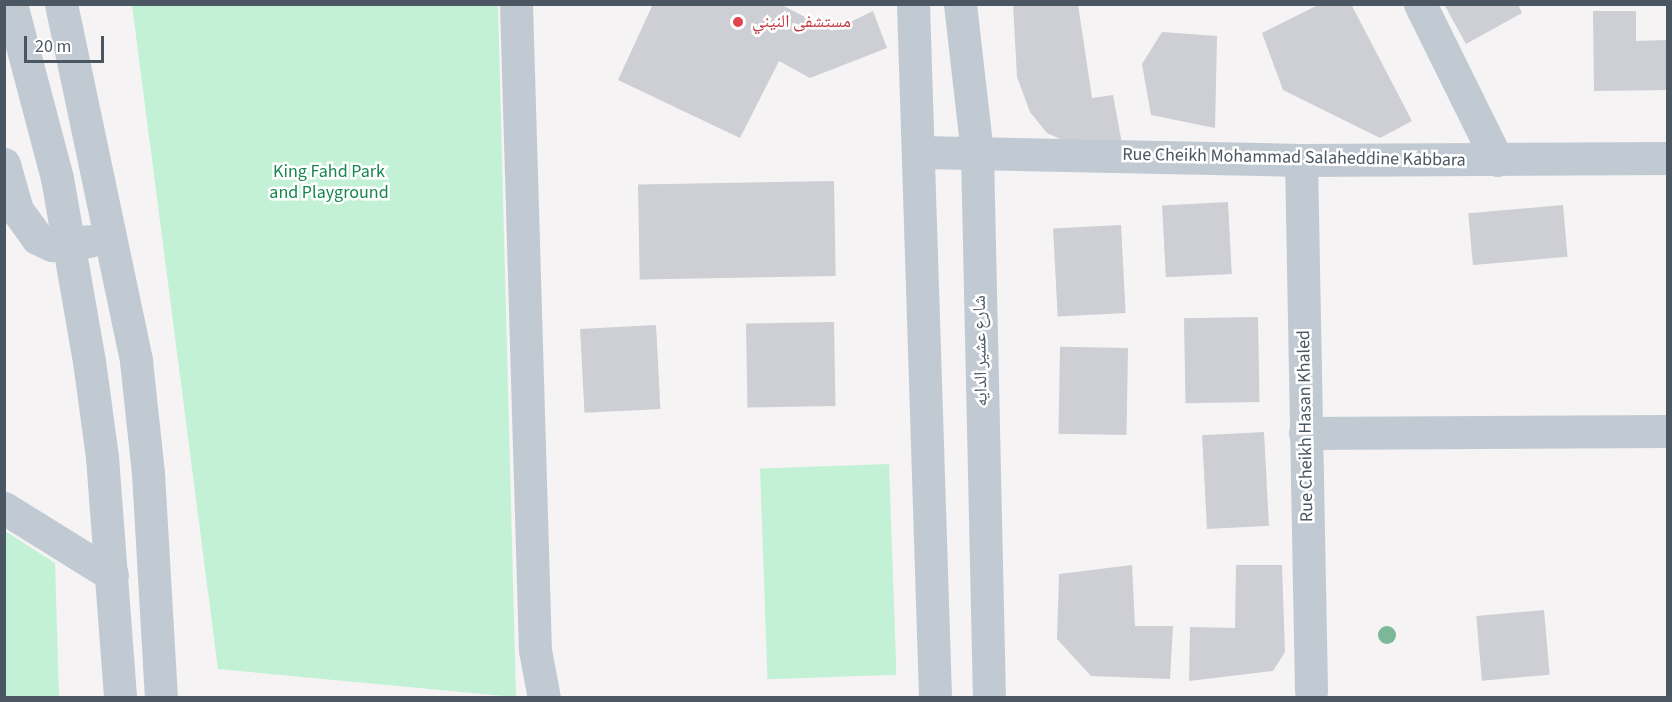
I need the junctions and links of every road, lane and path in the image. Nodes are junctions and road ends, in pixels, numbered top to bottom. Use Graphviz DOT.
graph roads {
  1 [pos="11,4"];
  2 [pos="61,4"];
  3 [pos="516,4"];
  4 [pos="913,4"];
  5 [pos="960,4"];
  6 [pos="1420,4"];
  7 [pos="921,152"];
  8 [pos="977,154"];
  9 [pos="1668,158"];
  10 [pos="1301,160"];
  11 [pos="1497,160"];
  12 [pos="4,164"];
  13 [pos="112,236"];
  14 [pos="70,245"];
  15 [pos="1668,431"];
  16 [pos="1305,433"];
  17 [pos="4,508"];
  18 [pos="112,575"];
  19 [pos="535,650"];
  20 [pos="1313,695"];
  21 [pos="120,698"];
  22 [pos="161,698"];
  23 [pos="529,698"];
  24 [pos="544,698"];
  25 [pos="935,698"];
  26 [pos="988,698"];
  1 -- 14 [label="street"];
  2 -- 13 [label="street"];
  3 -- 19 [label="street"];
  4 -- 7 [label="street"];
  5 -- 8 [label="street, شارع عشير الدايه"];
  6 -- 11 [label="street"];
  7 -- 8 [label="street, Rue Cheikh Mohammad Salaheddine Kabbara"];
  7 -- 25 [label="street"];
  8 -- 10 [label="street, Rue Cheikh Mohammad Salaheddine Kabbara"];
  8 -- 26 [label="street, شارع عشير الدايه"];
  9 -- 11 [label="street, Rue Cheikh Mohammad Salaheddine Kabbara"];
  10 -- 11 [label="street, Rue Cheikh Mohammad Salaheddine Kabbara"];
  10 -- 16 [label="street, Rue Cheikh Hasan Khaled"];
  12 -- 14 [label="street"];
  13 -- 14 [label="street"];
  13 -- 22 [label="street"];
  14 -- 18 [label="street"];
  15 -- 16 [label="street"];
  16 -- 20 [label="street, Rue Cheikh Hasan Khaled"];
  17 -- 18 [label="street"];
  18 -- 21 [label="street"];
  19 -- 23 [label="street"];
  19 -- 24 [label="street"];
}
